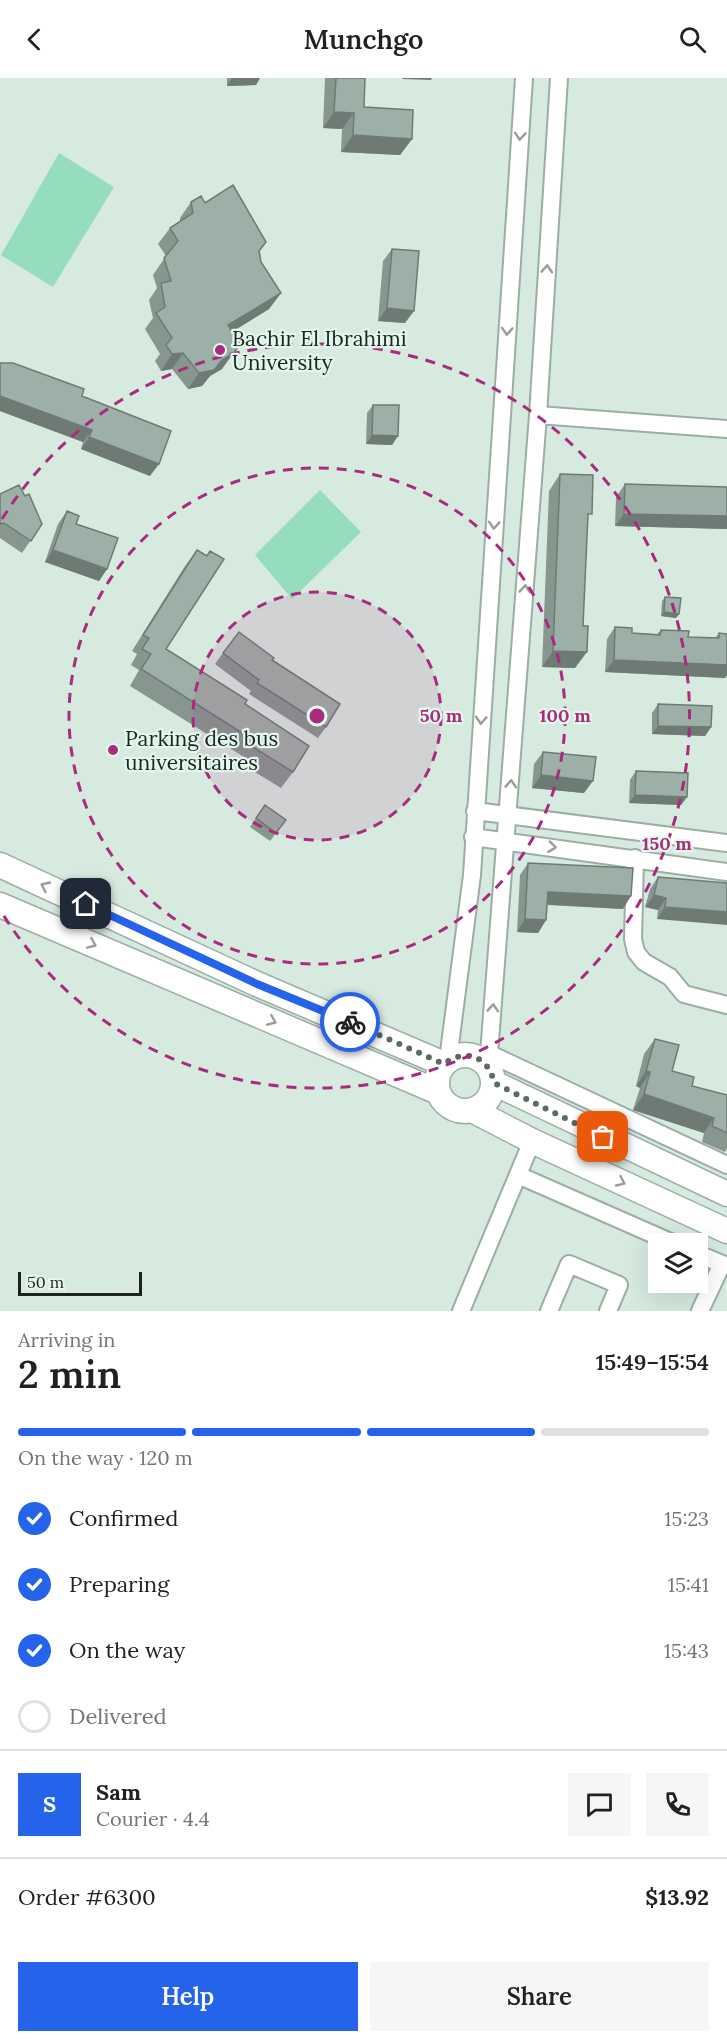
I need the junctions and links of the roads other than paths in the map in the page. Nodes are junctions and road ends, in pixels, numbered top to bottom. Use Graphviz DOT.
graph roads {
  1 [pos="524,78"];
  2 [pos="559,78"];
  3 [pos="538,415"];
  4 [pos="727,429"];
  5 [pos="475,812"];
  6 [pos="508,817"];
  7 [pos="473,837"];
  8 [pos="505,842"];
  9 [pos="727,843"];
  10 [pos="635,858"];
  11 [pos="0,865"];
  12 [pos="727,872"];
  13 [pos="0,905"];
  14 [pos="727,1005"];
  15 [pos="446,1062"];
  16 [pos="491,1068"];
  17 [pos="438,1092"];
  18 [pos="474,1111"];
  19 [pos="532,1141"];
  20 [pos="727,1165"];
  21 [pos="518,1175"];
  22 [pos="727,1194"];
  23 [pos="727,1231"];
  24 [pos="650,1233"];
  25 [pos="708,1258"];
  26 [pos="725,1265"];
  27 [pos="461,1311"];
  28 [pos="549,1311"];
  29 [pos="608,1311"];
  30 [pos="700,1311"];
  1 -- 5 [label="street, one-way"];
  3 -- 2 [label="street, one-way"];
  3 -- 4 [label="street"];
  6 -- 3 [label="street, one-way"];
  5 -- 6 [label="street"];
  5 -- 7 [label="street"];
  6 -- 8 [label="street"];
  6 -- 9 [label="street"];
  7 -- 8 [label="street"];
  7 -- 15 [label="street"];
  8 -- 10 [label="street, one-way"];
  16 -- 8 [label="street, one-way"];
  10 -- 12 [label="street"];
  10 -- 14 [label="street"];
  15 -- 11 [label="main road, one-way"];
  13 -- 17 [label="main road, one-way"];
  15 -- 16 [label="main road"];
  15 -- 17 [label="main road"];
  16 -- 18 [label="main road"];
  16 -- 20 [label="street"];
  16 -- 22 [label="main road"];
  17 -- 18 [label="main road"];
  18 -- 19 [label="main road"];
  19 -- 21 [label="street"];
  19 -- 23 [label="main road, one-way"];
  21 -- 24 [label="street"];
  21 -- 27 [label="street"];
  25 -- 26 [label="street"];
  26 -- 30 [label="street"];
  28 -- 29 [label="street"];
}
